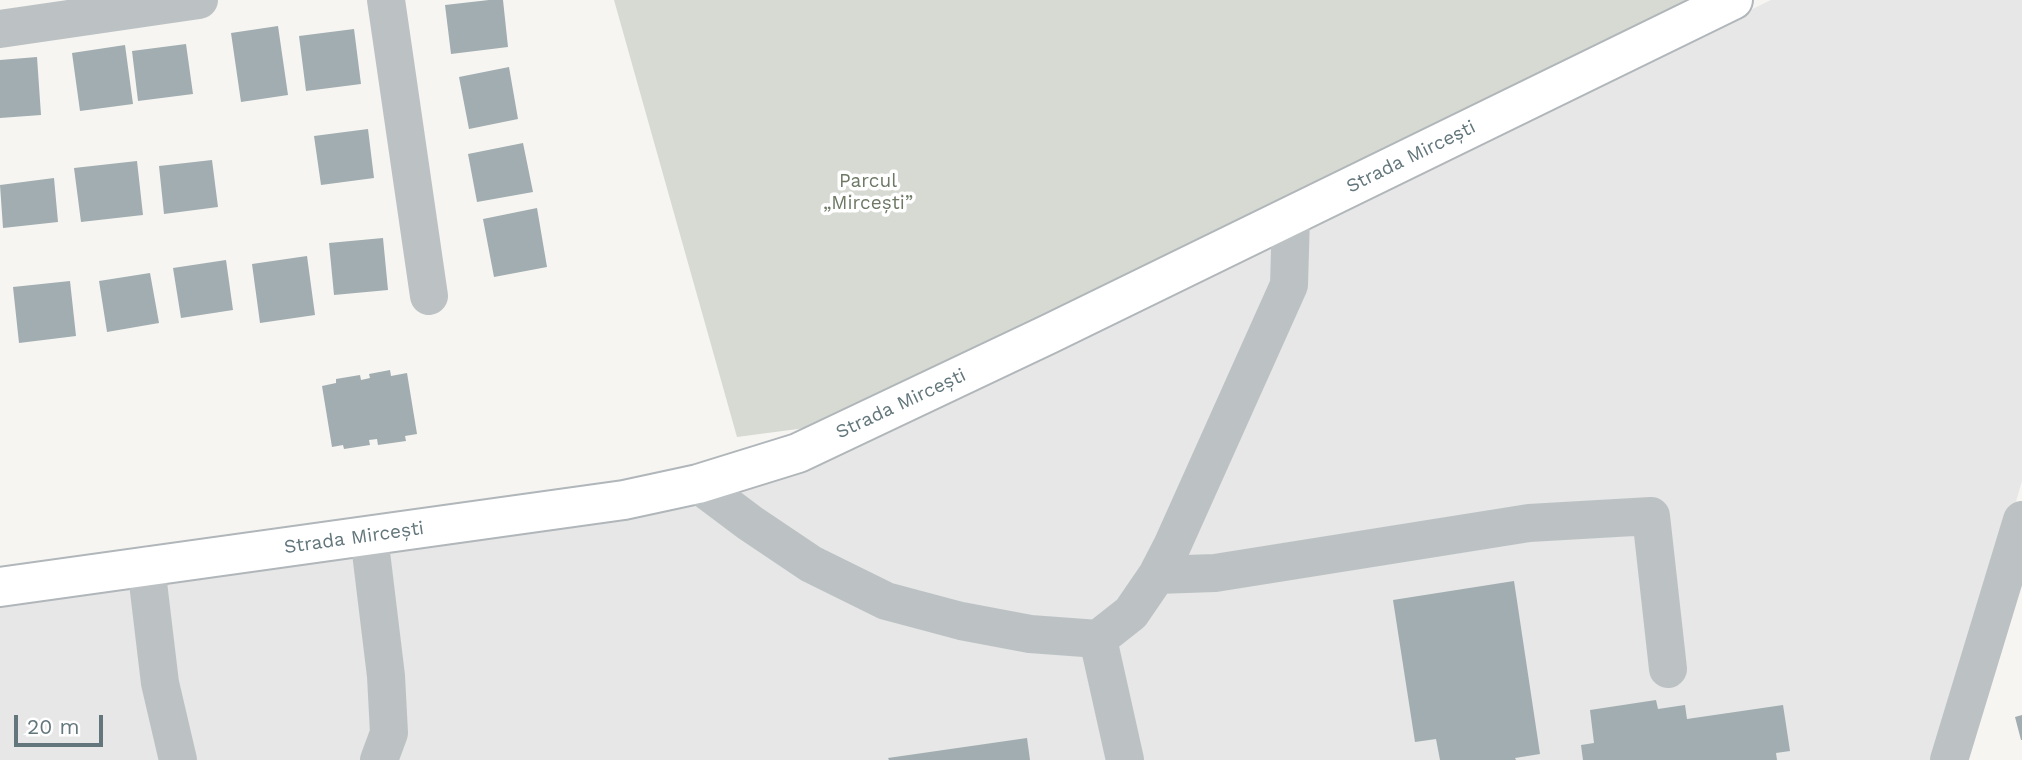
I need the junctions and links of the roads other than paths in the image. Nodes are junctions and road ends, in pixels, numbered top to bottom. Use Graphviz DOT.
graph roads {
  1 [pos="199,0"];
  2 [pos="386,0"];
  3 [pos="1733,0"];
  4 [pos="0,29"];
  5 [pos="1291,216"];
  6 [pos="429,296"];
  7 [pos="698,484"];
  8 [pos="2022,520"];
  9 [pos="369,536"];
  10 [pos="146,566"];
  11 [pos="1157,575"];
  12 [pos="0,587"];
  13 [pos="1098,639"];
  14 [pos="1668,669"];
  15 [pos="178,760"];
  16 [pos="379,760"];
  17 [pos="1125,760"];
  18 [pos="1949,760"];
  1 -- 4 [label="street"];
  2 -- 6 [label="street"];
  3 -- 5 [label="main road, Strada Mircești"];
  5 -- 7 [label="main road, Strada Mircești"];
  5 -- 11 [label="street"];
  7 -- 9 [label="main road, Strada Mircești"];
  7 -- 13 [label="street"];
  8 -- 18 [label="street"];
  9 -- 10 [label="main road, Strada Mircești"];
  9 -- 16 [label="street"];
  10 -- 12 [label="main road, Strada Mircești"];
  10 -- 15 [label="street"];
  11 -- 13 [label="street"];
  11 -- 14 [label="street"];
  13 -- 17 [label="street"];
}
